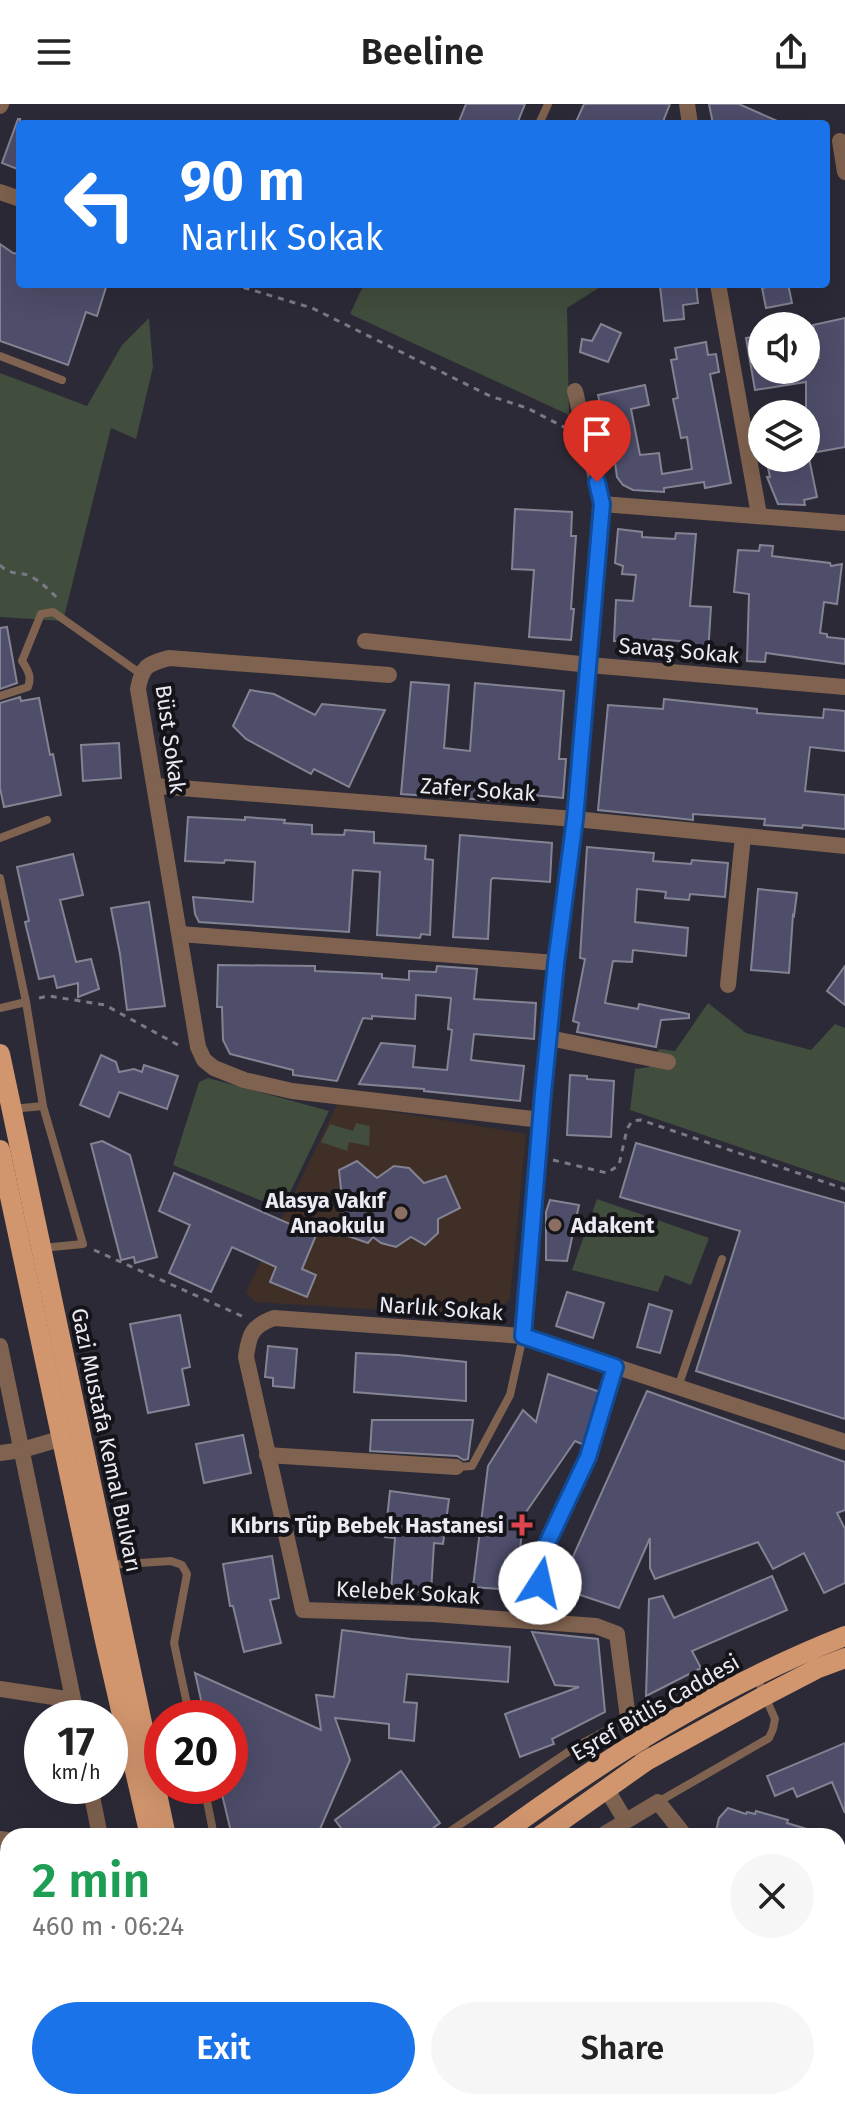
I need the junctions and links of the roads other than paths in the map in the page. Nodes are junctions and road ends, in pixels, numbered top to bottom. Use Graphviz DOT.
graph roads {
  1 [pos="840,141"];
  2 [pos="845,172"];
  3 [pos="719,288"];
  4 [pos="0,356"];
  5 [pos="62,380"];
  6 [pos="575,391"];
  7 [pos="602,504"];
  8 [pos="759,515"];
  9 [pos="845,523"];
  10 [pos="365,641"];
  11 [pos="401,645"];
  12 [pos="589,665"];
  13 [pos="141,674"];
  14 [pos="845,687"];
  15 [pos="0,696"];
  16 [pos="155,786"];
  17 [pos="575,819"];
  18 [pos="47,820"];
  19 [pos="743,836"];
  20 [pos="0,838"];
  21 [pos="845,846"];
  22 [pos="0,878"];
  23 [pos="180,934"];
  24 [pos="556,963"];
  25 [pos="728,985"];
  26 [pos="26,1002"];
  27 [pos="0,1008"];
  28 [pos="549,1038"];
  29 [pos="0,1054"];
  30 [pos="668,1062"];
  31 [pos="43,1106"];
  32 [pos="12,1109"];
  33 [pos="541,1120"];
  34 [pos="0,1150"];
  35 [pos="42,1248"];
  36 [pos="722,1259"];
  37 [pos="523,1336"];
  38 [pos="0,1346"];
  39 [pos="615,1367"];
  40 [pos="678,1388"];
  41 [pos="63,1438"];
  42 [pos="845,1442"];
  43 [pos="22,1450"];
  44 [pos="0,1453"];
  45 [pos="267,1455"];
  46 [pos="456,1467"];
  47 [pos="109,1565"];
  48 [pos="546,1622"];
  49 [pos="845,1636"];
  50 [pos="845,1658"];
  51 [pos="755,1675"];
  52 [pos="0,1689"];
  53 [pos="764,1696"];
  54 [pos="73,1700"];
  55 [pos="186,1700"];
  56 [pos="628,1718"];
  57 [pos="636,1741"];
  58 [pos="646,1761"];
  59 [pos="606,1788"];
  60 [pos="658,1802"];
  61 [pos="94,1804"];
  62 [pos="208,1804"];
  63 [pos="625,1820"];
  64 [pos="98,1828"];
  65 [pos="148,1828"];
  66 [pos="164,1828"];
  67 [pos="212,1828"];
  68 [pos="455,1828"];
  69 [pos="510,1828"];
  70 [pos="551,1828"];
  71 [pos="613,1828"];
  72 [pos="679,1828"];
  1 -- 2 [label="street"];
  3 -- 8 [label="street"];
  4 -- 5 [label="lane"];
  6 -- 7 [label="street"];
  7 -- 8 [label="street"];
  7 -- 12 [label="street"];
  8 -- 9 [label="street"];
  10 -- 11 [label="street, Savaş Sokak"];
  11 -- 12 [label="street, Savaş Sokak"];
  11 -- 13 [label="street, Büst Sokak"];
  12 -- 14 [label="street, Savaş Sokak"];
  12 -- 17 [label="street"];
  13 -- 15 [label="lane"];
  13 -- 16 [label="street, Büst Sokak"];
  16 -- 17 [label="street, Zafer Sokak"];
  16 -- 23 [label="street, Büst Sokak"];
  17 -- 19 [label="street, Zafer Sokak"];
  17 -- 24 [label="street"];
  18 -- 20 [label="lane"];
  19 -- 21 [label="street, Zafer Sokak"];
  19 -- 25 [label="street"];
  22 -- 26 [label="lane"];
  23 -- 24 [label="street"];
  23 -- 33 [label="street, Büst Sokak"];
  24 -- 28 [label="street"];
  26 -- 27 [label="lane"];
  26 -- 31 [label="lane"];
  28 -- 30 [label="street"];
  28 -- 33 [label="street"];
  29 -- 32 [label="main road, Gazi Mustafa Kemal Bulvarı"];
  31 -- 32 [label="lane"];
  31 -- 35 [label="lane"];
  32 -- 35 [label="main road, Gazi Mustafa Kemal Bulvarı"];
  33 -- 37 [label="street"];
  34 -- 41 [label="main road, Gazi Mustafa Kemal Bulvarı"];
  35 -- 47 [label="main road, Gazi Mustafa Kemal Bulvarı"];
  36 -- 40 [label="lane"];
  37 -- 39 [label="street, Narlık Sokak"];
  37 -- 45 [label="street, Narlık Sokak"];
  37 -- 46 [label="lane"];
  38 -- 43 [label="street"];
  39 -- 40 [label="street, Narlık Sokak"];
  39 -- 48 [label="lane"];
  40 -- 42 [label="street, Narlık Sokak"];
  41 -- 43 [label="street"];
  41 -- 65 [label="main road, Gazi Mustafa Kemal Bulvarı"];
  43 -- 44 [label="street"];
  43 -- 54 [label="street"];
  45 -- 46 [label="street"];
  45 -- 48 [label="street, Kelebek Sokak"];
  47 -- 55 [label="lane"];
  47 -- 66 [label="main road, Gazi Mustafa Kemal Bulvarı"];
  48 -- 56 [label="street, Kelebek Sokak"];
  49 -- 51 [label="main road, Eşref Bitlis Caddesi"];
  50 -- 53 [label="main road, Eşref Bitlis Caddesi"];
  51 -- 53 [label="lane"];
  51 -- 57 [label="main road, Eşref Bitlis Caddesi"];
  52 -- 54 [label="street"];
  53 -- 58 [label="main road, Eşref Bitlis Caddesi"];
  53 -- 60 [label="lane"];
  56 -- 57 [label="street, Kelebek Sokak"];
  56 -- 68 [label="lane"];
  57 -- 58 [label="street, Kelebek Sokak"];
  57 -- 69 [label="main road, Eşref Bitlis Caddesi"];
  58 -- 59 [label="main road, Eşref Bitlis Caddesi"];
  59 -- 63 [label="street"];
  59 -- 70 [label="main road, Eşref Bitlis Caddesi"];
  60 -- 63 [label="street"];
  60 -- 72 [label="street"];
  61 -- 64 [label="street"];
  62 -- 67 [label="lane"];
  63 -- 71 [label="street"];
}
